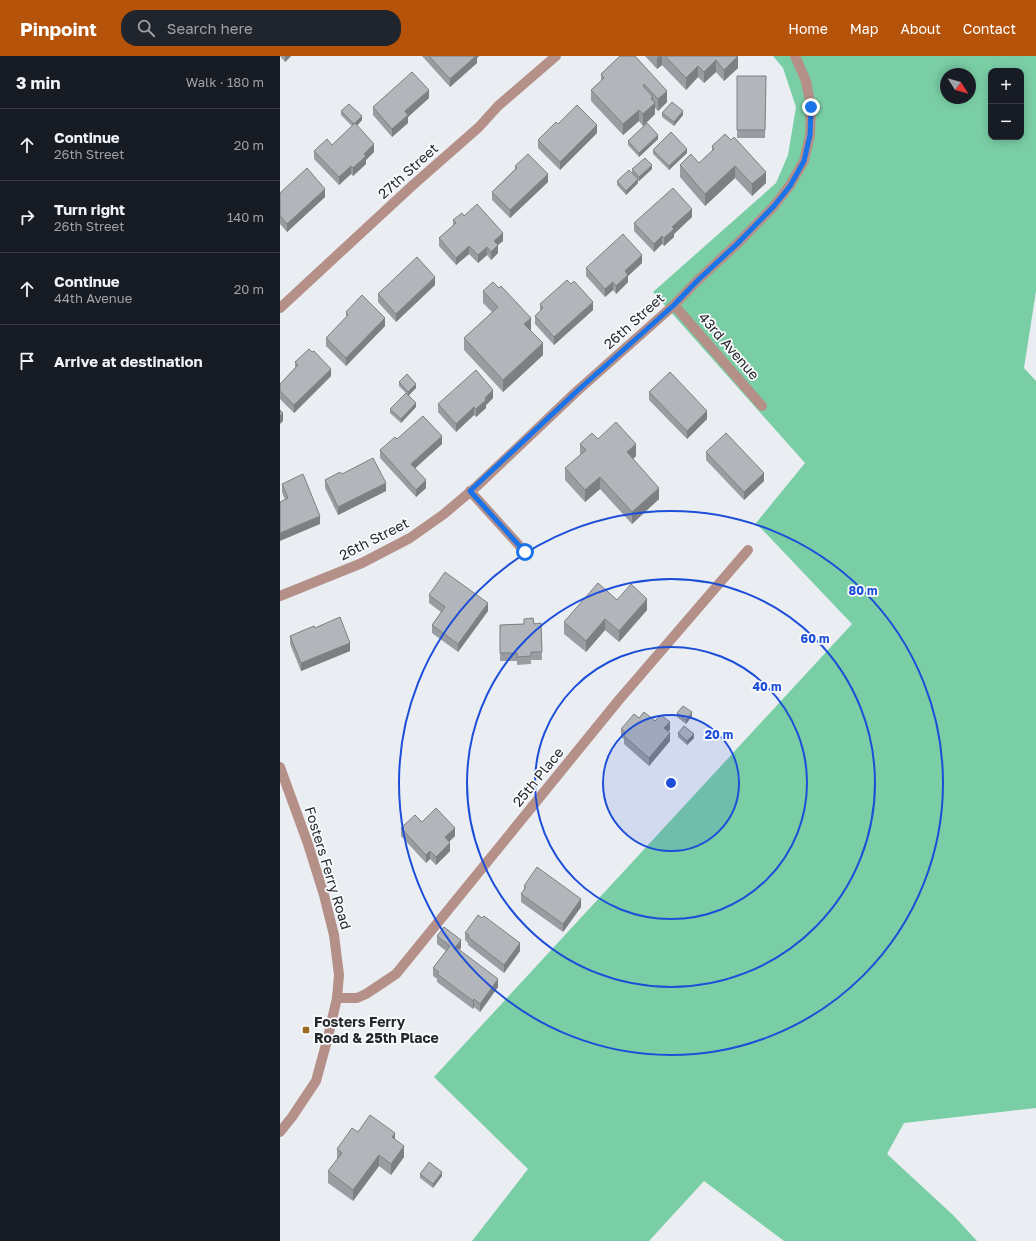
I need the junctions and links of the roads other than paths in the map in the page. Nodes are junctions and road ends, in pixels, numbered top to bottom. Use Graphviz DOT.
graph roads {
  1 [pos="556,56"];
  2 [pos="795,56"];
  3 [pos="674,305"];
  4 [pos="280,308"];
  5 [pos="762,406"];
  6 [pos="470,491"];
  7 [pos="748,550"];
  8 [pos="525,552"];
  9 [pos="280,596"];
  10 [pos="280,767"];
  11 [pos="337,998"];
  12 [pos="280,1132"];
  1 -- 4 [label="street, 27th Street"];
  2 -- 3 [label="street, 26th Street"];
  3 -- 5 [label="street, 43rd Avenue"];
  3 -- 6 [label="street, 26th Street"];
  6 -- 8 [label="street"];
  6 -- 9 [label="street, 26th Street"];
  7 -- 11 [label="street, 25th Place"];
  10 -- 11 [label="street, Fosters Ferry Road"];
  11 -- 12 [label="street, Fosters Ferry Road"];
}
